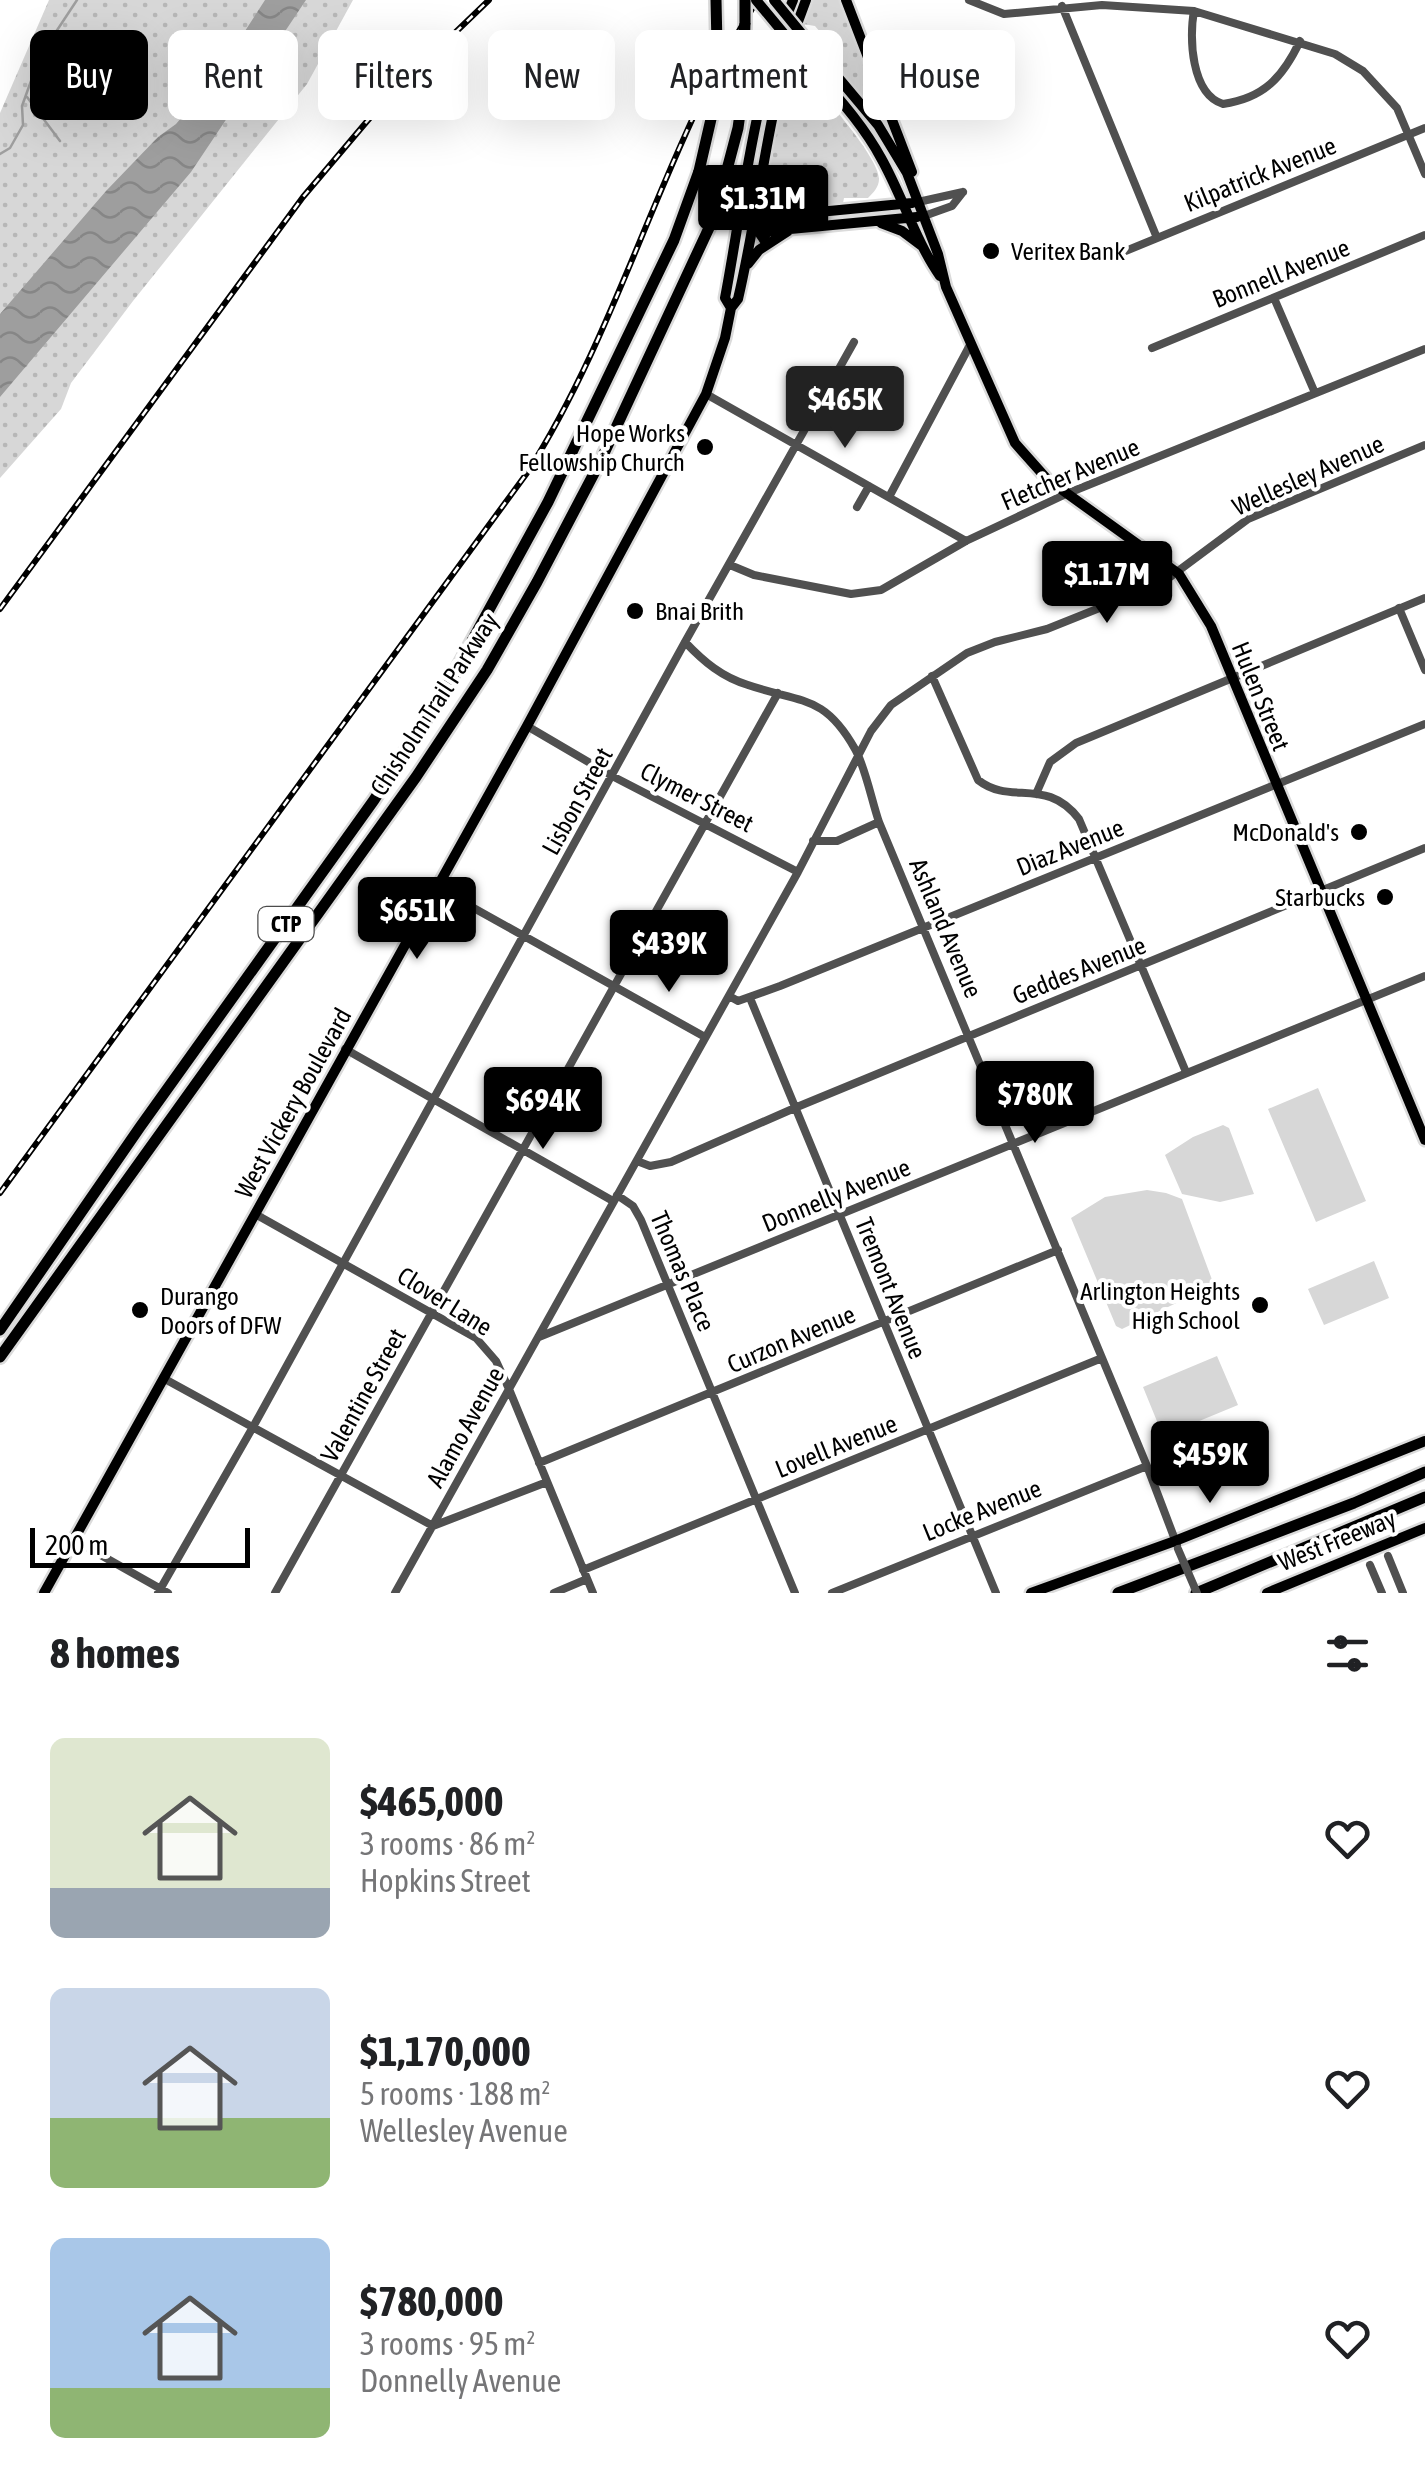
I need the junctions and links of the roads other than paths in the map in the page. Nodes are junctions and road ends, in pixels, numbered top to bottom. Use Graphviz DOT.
graph roads {
  1 [pos="716,0"];
  2 [pos="745,0"];
  3 [pos="756,0"];
  4 [pos="774,0"];
  5 [pos="793,0"];
  6 [pos="806,0"];
  7 [pos="846,0"];
  8 [pos="969,0"];
  9 [pos="1062,6"];
  10 [pos="1194,11"];
  11 [pos="1300,41"];
  12 [pos="1425,128"];
  13 [pos="1408,134"];
  14 [pos="1425,174"];
  15 [pos="912,203"];
  16 [pos="742,212"];
  17 [pos="756,215"];
  18 [pos="918,217"];
  19 [pos="870,219"];
  20 [pos="740,226"];
  21 [pos="754,228"];
  22 [pos="793,228"];
  23 [pos="1425,236"];
  24 [pos="1157,238"];
  25 [pos="924,248"];
  26 [pos="1111,257"];
  27 [pos="745,269"];
  28 [pos="944,281"];
  29 [pos="1274,298"];
  30 [pos="732,308"];
  31 [pos="854,342"];
  32 [pos="970,345"];
  33 [pos="1152,348"];
  34 [pos="1425,348"];
  35 [pos="706,394"];
  36 [pos="1315,394"];
  37 [pos="798,446"];
  38 [pos="1425,446"];
  39 [pos="869,486"];
  40 [pos="1066,494"];
  41 [pos="889,497"];
  42 [pos="858,506"];
  43 [pos="966,541"];
  44 [pos="730,565"];
  45 [pos="1179,574"];
  46 [pos="1425,598"];
  47 [pos="1399,608"];
  48 [pos="685,642"];
  49 [pos="1425,670"];
  50 [pos="932,676"];
  51 [pos="1232,678"];
  52 [pos="778,694"];
  53 [pos="1425,724"];
  54 [pos="527,726"];
  55 [pos="859,754"];
  56 [pos="614,776"];
  57 [pos="1276,785"];
  58 [pos="1036,794"];
  59 [pos="879,822"];
  60 [pos="706,824"];
  61 [pos="813,841"];
  62 [pos="1425,848"];
  63 [pos="1097,858"];
  64 [pos="798,872"];
  65 [pos="436,887"];
  66 [pos="1322,892"];
  67 [pos="925,928"];
  68 [pos="525,936"];
  69 [pos="1142,966"];
  70 [pos="1425,976"];
  71 [pos="615,986"];
  72 [pos="728,996"];
  73 [pos="750,998"];
  74 [pos="1367,999"];
  75 [pos="970,1036"];
  76 [pos="705,1037"];
  77 [pos="345,1050"];
  78 [pos="1186,1072"];
  79 [pos="434,1100"];
  80 [pos="797,1107"];
  81 [pos="1425,1140"];
  82 [pos="1014,1143"];
  83 [pos="522,1150"];
  84 [pos="637,1161"];
  85 [pos="615,1198"];
  86 [pos="255,1214"];
  87 [pos="840,1214"];
  88 [pos="1058,1250"];
  89 [pos="343,1263"];
  90 [pos="668,1285"];
  91 [pos="432,1313"];
  92 [pos="884,1322"];
  93 [pos="0,1330"];
  94 [pos="539,1337"];
  95 [pos="0,1357"];
  96 [pos="1102,1358"];
  97 [pos="498,1365"];
  98 [pos="522,1366"];
  99 [pos="162,1378"];
  100 [pos="509,1388"];
  101 [pos="713,1393"];
  102 [pos="497,1411"];
  103 [pos="518,1412"];
  104 [pos="253,1428"];
  105 [pos="928,1430"];
  106 [pos="1425,1441"];
  107 [pos="539,1463"];
  108 [pos="1147,1466"];
  109 [pos="1425,1472"];
  110 [pos="340,1476"];
  111 [pos="547,1482"];
  112 [pos="1425,1498"];
  113 [pos="757,1500"];
  114 [pos="433,1526"];
  115 [pos="1425,1528"];
  116 [pos="971,1536"];
  117 [pos="74,1540"];
  118 [pos="1177,1545"];
  119 [pos="1388,1556"];
  120 [pos="1370,1564"];
  121 [pos="585,1575"];
  122 [pos="162,1592"];
  123 [pos="44,1593"];
  124 [pos="275,1593"];
  125 [pos="395,1593"];
  126 [pos="554,1593"];
  127 [pos="593,1593"];
  128 [pos="795,1593"];
  129 [pos="832,1593"];
  130 [pos="996,1593"];
  131 [pos="1031,1593"];
  132 [pos="1118,1593"];
  133 [pos="1196,1593"];
  134 [pos="1267,1593"];
  135 [pos="1382,1593"];
  136 [pos="1403,1593"];
  1 -- 93 [label="highway, Chisholm Trail Parkway / CTP, bridge"];
  2 -- 95 [label="highway, Chisholm Trail Parkway / CTP, bridge"];
  3 -- 15 [label="main road, bridge"];
  4 -- 15 [label="main road, bridge"];
  5 -- 16 [label="main road, West Vickery Boulevard"];
  6 -- 17 [label="main road, West Vickery Boulevard"];
  7 -- 15 [label="main road"];
  8 -- 9 [label="street"];
  9 -- 10 [label="street"];
  9 -- 24 [label="street"];
  10 -- 11 [label="street"];
  10 -- 11 [label="street"];
  11 -- 13 [label="street"];
  12 -- 13 [label="street, Kilpatrick Avenue"];
  13 -- 14 [label="street"];
  13 -- 24 [label="street, Kilpatrick Avenue"];
  15 -- 17 [label="main road"];
  15 -- 18 [label="main road"];
  15 -- 18 [label="street"];
  16 -- 17 [label="main road"];
  16 -- 20 [label="main road, West Vickery Boulevard"];
  17 -- 21 [label="main road, West Vickery Boulevard"];
  18 -- 19 [label="main road"];
  18 -- 25 [label="main road"];
  18 -- 28 [label="main road"];
  19 -- 22 [label="main road"];
  19 -- 25 [label="main road"];
  20 -- 21 [label="main road"];
  20 -- 30 [label="main road, West Vickery Boulevard"];
  21 -- 22 [label="main road"];
  21 -- 27 [label="main road, West Vickery Boulevard"];
  22 -- 27 [label="main road"];
  23 -- 29 [label="street, Bonnell Avenue"];
  24 -- 26 [label="street, Kilpatrick Avenue"];
  25 -- 28 [label="main road"];
  27 -- 30 [label="main road, West Vickery Boulevard"];
  28 -- 32 [label="main road, Hulen Street"];
  29 -- 33 [label="street, Bonnell Avenue"];
  29 -- 36 [label="street"];
  30 -- 35 [label="main road, West Vickery Boulevard"];
  31 -- 37 [label="street, Lisbon Street"];
  32 -- 40 [label="main road, Hulen Street"];
  32 -- 41 [label="street"];
  34 -- 36 [label="street, Fletcher Avenue"];
  35 -- 37 [label="street"];
  35 -- 54 [label="main road, West Vickery Boulevard"];
  36 -- 40 [label="street, Fletcher Avenue"];
  37 -- 39 [label="street"];
  37 -- 44 [label="street, Lisbon Street"];
  38 -- 45 [label="street, Wellesley Avenue"];
  39 -- 41 [label="street"];
  39 -- 42 [label="street"];
  40 -- 43 [label="street, Fletcher Avenue"];
  40 -- 45 [label="main road, Hulen Street"];
  41 -- 43 [label="street"];
  43 -- 44 [label="street, Fletcher Avenue"];
  44 -- 48 [label="street, Lisbon Street"];
  45 -- 50 [label="street, Wellesley Avenue"];
  45 -- 51 [label="main road, Hulen Street"];
  46 -- 47 [label="street"];
  47 -- 49 [label="street"];
  47 -- 51 [label="street"];
  48 -- 52 [label="street, Ashland Avenue"];
  48 -- 56 [label="street, Lisbon Street"];
  50 -- 55 [label="street, Wellesley Avenue"];
  50 -- 58 [label="street"];
  51 -- 57 [label="main road, Hulen Street"];
  51 -- 58 [label="street"];
  52 -- 55 [label="street, Ashland Avenue"];
  52 -- 60 [label="street, Valentine Street"];
  53 -- 57 [label="street, Diaz Avenue"];
  54 -- 56 [label="street, Clymer Street"];
  54 -- 65 [label="main road, West Vickery Boulevard"];
  55 -- 59 [label="street, Ashland Avenue"];
  55 -- 61 [label="street, Alamo Avenue"];
  56 -- 60 [label="street, Clymer Street"];
  56 -- 68 [label="street, Lisbon Street"];
  57 -- 63 [label="street, Diaz Avenue"];
  57 -- 66 [label="main road, Hulen Street"];
  58 -- 63 [label="street"];
  59 -- 61 [label="street"];
  59 -- 67 [label="street, Ashland Avenue"];
  60 -- 64 [label="street, Clymer Street"];
  60 -- 71 [label="street, Valentine Street"];
  61 -- 64 [label="street, Alamo Avenue"];
  62 -- 66 [label="street, Geddes Avenue"];
  63 -- 67 [label="street, Diaz Avenue"];
  63 -- 69 [label="street"];
  64 -- 72 [label="street, Alamo Avenue"];
  65 -- 68 [label="street"];
  65 -- 77 [label="main road, West Vickery Boulevard"];
  66 -- 69 [label="street, Geddes Avenue"];
  66 -- 74 [label="main road, Hulen Street"];
  67 -- 73 [label="street, Diaz Avenue"];
  67 -- 75 [label="street, Ashland Avenue"];
  68 -- 71 [label="street"];
  68 -- 79 [label="street, Lisbon Street"];
  69 -- 75 [label="street, Geddes Avenue"];
  69 -- 78 [label="street"];
  70 -- 74 [label="street, Donnelly Avenue"];
  71 -- 76 [label="street"];
  71 -- 83 [label="street, Valentine Street"];
  72 -- 73 [label="street, Diaz Avenue"];
  72 -- 76 [label="street, Alamo Avenue"];
  73 -- 80 [label="street, Tremont Avenue"];
  74 -- 78 [label="street, Donnelly Avenue"];
  74 -- 81 [label="main road, Hulen Street"];
  75 -- 80 [label="street, Geddes Avenue"];
  75 -- 82 [label="street, Ashland Avenue"];
  76 -- 84 [label="street, Alamo Avenue"];
  77 -- 79 [label="street"];
  77 -- 86 [label="main road, West Vickery Boulevard"];
  78 -- 82 [label="street, Donnelly Avenue"];
  79 -- 83 [label="street"];
  79 -- 89 [label="street, Lisbon Street"];
  80 -- 84 [label="street, Geddes Avenue"];
  80 -- 87 [label="street, Tremont Avenue"];
  82 -- 87 [label="street, Donnelly Avenue"];
  82 -- 88 [label="street, Ashland Avenue"];
  83 -- 85 [label="street"];
  83 -- 91 [label="street, Valentine Street"];
  84 -- 85 [label="street, Alamo Avenue"];
  85 -- 90 [label="street, Thomas Place"];
  85 -- 94 [label="street, Alamo Avenue"];
  86 -- 89 [label="street, Clover Lane"];
  86 -- 99 [label="main road, West Vickery Boulevard"];
  87 -- 90 [label="street, Donnelly Avenue"];
  87 -- 92 [label="street, Tremont Avenue"];
  88 -- 92 [label="street, Curzon Avenue"];
  88 -- 96 [label="street, Ashland Avenue"];
  89 -- 91 [label="street, Clover Lane"];
  89 -- 104 [label="street, Lisbon Street"];
  90 -- 94 [label="street, Donnelly Avenue"];
  90 -- 101 [label="street, Thomas Place"];
  91 -- 97 [label="street, Clover Lane"];
  91 -- 110 [label="street, Valentine Street"];
  92 -- 101 [label="street, Curzon Avenue"];
  92 -- 105 [label="street, Tremont Avenue"];
  94 -- 98 [label="street, Alamo Avenue"];
  96 -- 105 [label="street, Lovell Avenue"];
  96 -- 108 [label="street, Ashland Avenue"];
  97 -- 98 [label="street"];
  97 -- 100 [label="street, Clover Lane"];
  98 -- 100 [label="street, Alamo Avenue"];
  99 -- 104 [label="street"];
  99 -- 117 [label="main road, West Vickery Boulevard"];
  100 -- 102 [label="street, Alamo Avenue"];
  100 -- 103 [label="street, Clover Lane"];
  101 -- 107 [label="street, Curzon Avenue"];
  101 -- 113 [label="street, Thomas Place"];
  102 -- 103 [label="street"];
  102 -- 114 [label="street, Alamo Avenue"];
  103 -- 107 [label="street, Clover Lane"];
  104 -- 110 [label="street"];
  104 -- 122 [label="street, Lisbon Street"];
  105 -- 113 [label="street, Lovell Avenue"];
  105 -- 116 [label="street, Tremont Avenue"];
  106 -- 118 [label="main road"];
  107 -- 111 [label="street, Clover Lane"];
  108 -- 116 [label="street, Locke Avenue"];
  108 -- 118 [label="street, Ashland Avenue"];
  109 -- 132 [label="highway, West Freeway"];
  110 -- 114 [label="street"];
  110 -- 124 [label="street, Valentine Street"];
  111 -- 114 [label="street"];
  111 -- 121 [label="street, Clover Lane"];
  112 -- 133 [label="highway, West Freeway"];
  113 -- 121 [label="street, Lovell Avenue"];
  113 -- 128 [label="street, Thomas Place"];
  114 -- 125 [label="street, Alamo Avenue"];
  115 -- 134 [label="main road, West Freeway"];
  116 -- 129 [label="street, Locke Avenue"];
  116 -- 130 [label="street, Tremont Avenue"];
  117 -- 122 [label="street"];
  117 -- 123 [label="main road, West Vickery Boulevard"];
  118 -- 131 [label="main road"];
  118 -- 133 [label="street, Ashland Avenue, bridge"];
  119 -- 136 [label="street"];
  120 -- 135 [label="street"];
  121 -- 126 [label="street, Lovell Avenue"];
  121 -- 127 [label="street, Clover Lane"];
}
